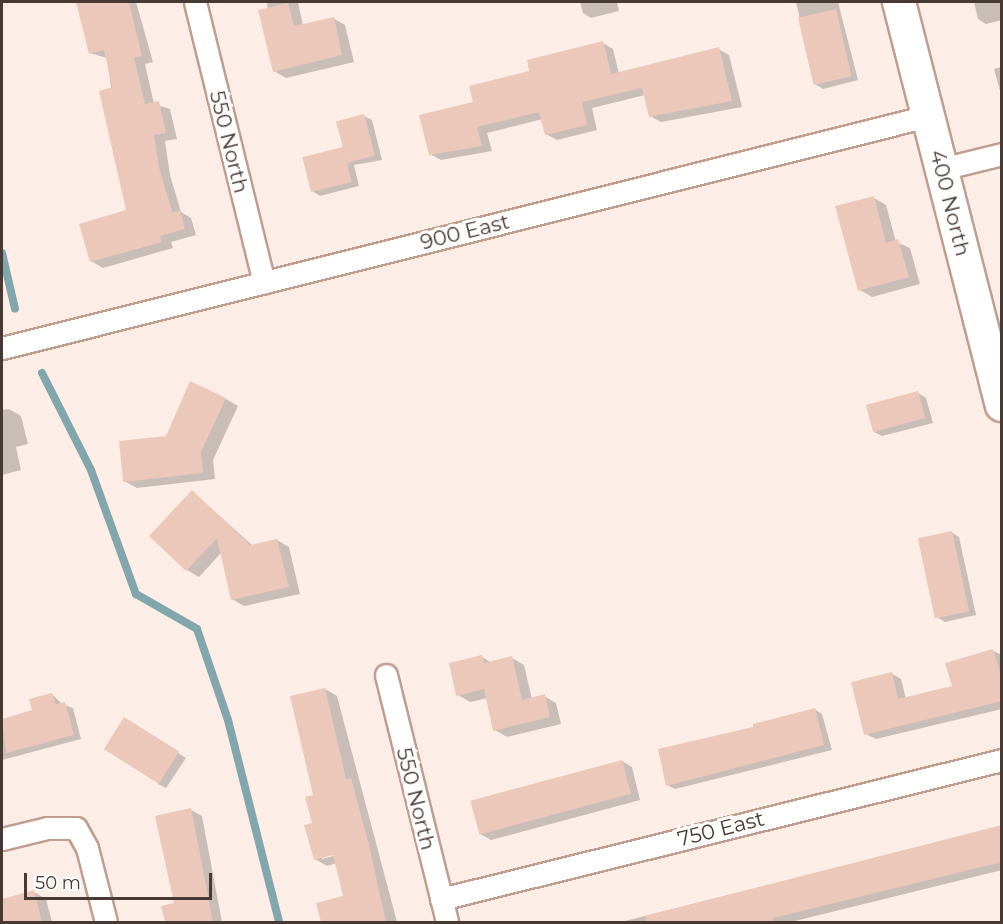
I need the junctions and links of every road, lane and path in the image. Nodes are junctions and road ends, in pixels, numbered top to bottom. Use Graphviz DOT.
graph roads {
  1 [pos="195,2"];
  2 [pos="899,2"];
  3 [pos="928,116"];
  4 [pos="1002,154"];
  5 [pos="941,169"];
  6 [pos="264,283"];
  7 [pos="2,348"];
  8 [pos="1002,405"];
  9 [pos="386,675"];
  10 [pos="1002,760"];
  11 [pos="2,839"];
  12 [pos="441,899"];
  13 [pos="106,922"];
  14 [pos="447,922"];
  1 -- 6 [label="street, 550 North"];
  2 -- 3 [label="main road, 400 North"];
  3 -- 5 [label="main road, 400 North"];
  3 -- 6 [label="street, 900 East"];
  4 -- 5 [label="street"];
  5 -- 8 [label="main road, 400 North"];
  6 -- 7 [label="street, 900 East"];
  9 -- 12 [label="street, 550 North"];
  10 -- 12 [label="street, 750 East"];
  11 -- 13 [label="street"];
  12 -- 14 [label="street, 550 North"];
}
